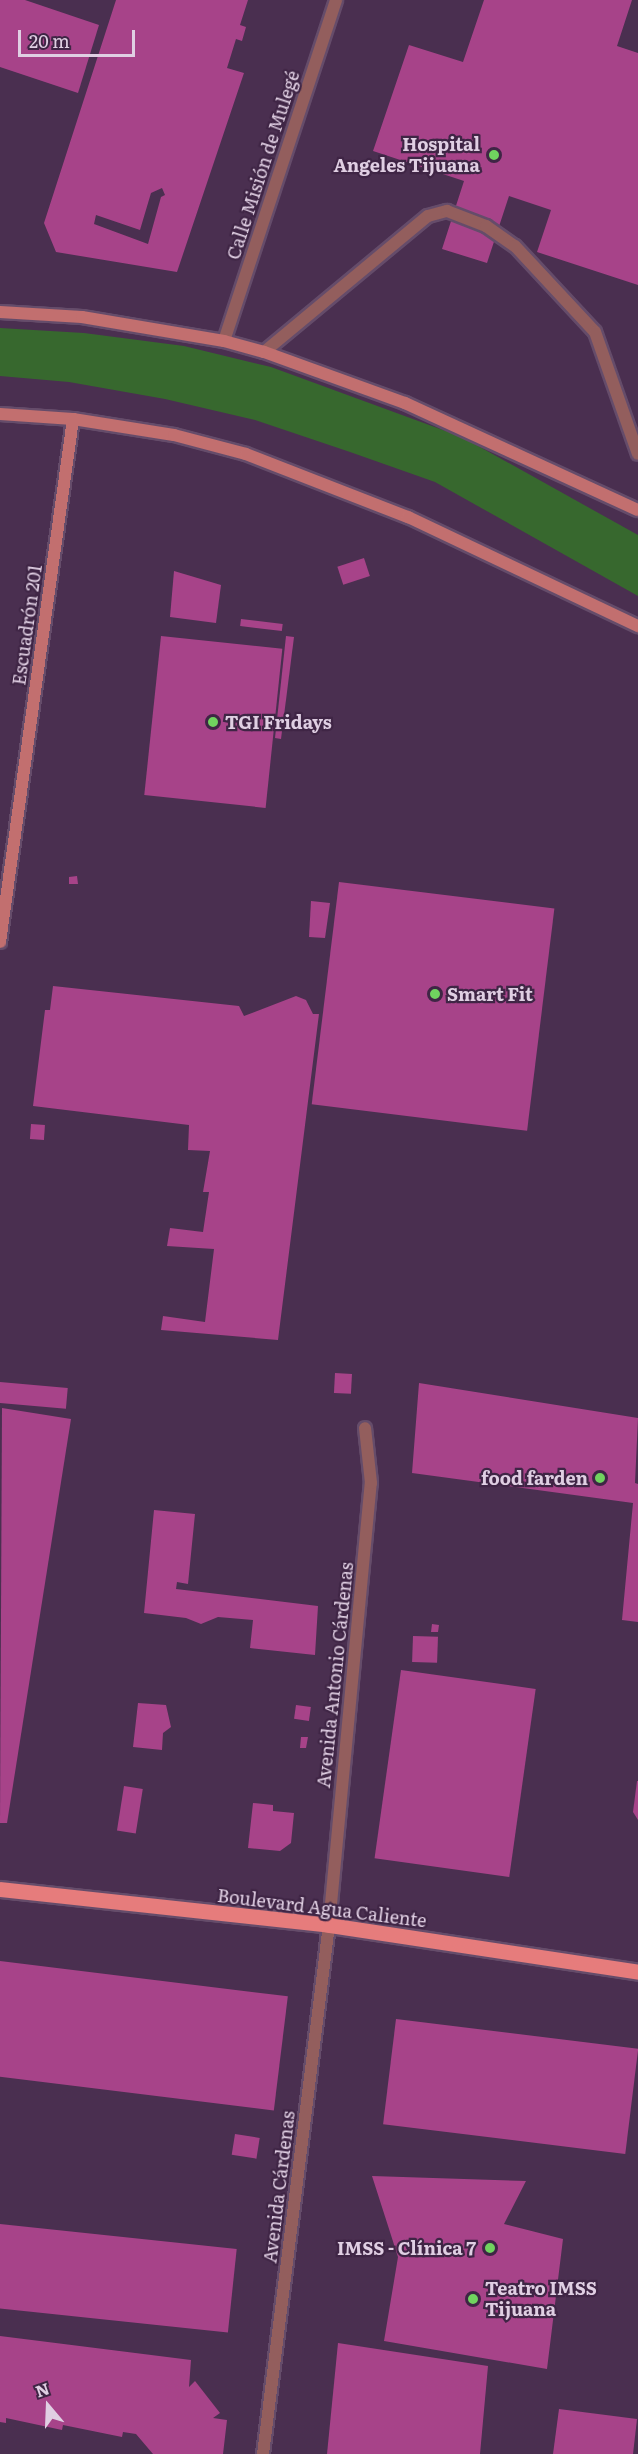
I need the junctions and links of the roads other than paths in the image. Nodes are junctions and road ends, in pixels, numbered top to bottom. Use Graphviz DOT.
graph roads {
  1 [pos="336,0"];
  2 [pos="0,312"];
  3 [pos="225,341"];
  4 [pos="264,352"];
  5 [pos="0,414"];
  6 [pos="73,419"];
  7 [pos="638,454"];
  8 [pos="638,510"];
  9 [pos="638,626"];
  10 [pos="0,942"];
  11 [pos="365,1428"];
  12 [pos="0,1889"];
  13 [pos="330,1925"];
  14 [pos="638,1972"];
  15 [pos="263,2454"];
  1 -- 3 [label="street, Calle Misión de Mulegé"];
  2 -- 3 [label="main road"];
  3 -- 4 [label="main road"];
  4 -- 7 [label="street"];
  4 -- 8 [label="main road"];
  5 -- 6 [label="main road"];
  6 -- 9 [label="main road"];
  6 -- 10 [label="main road, Escuadrón 201"];
  11 -- 13 [label="street, Avenida Antonio Cárdenas"];
  12 -- 13 [label="main road, Boulevard Agua Caliente"];
  13 -- 14 [label="main road, Boulevard Agua Caliente"];
  13 -- 15 [label="street, Avenida Cárdenas"];
}
